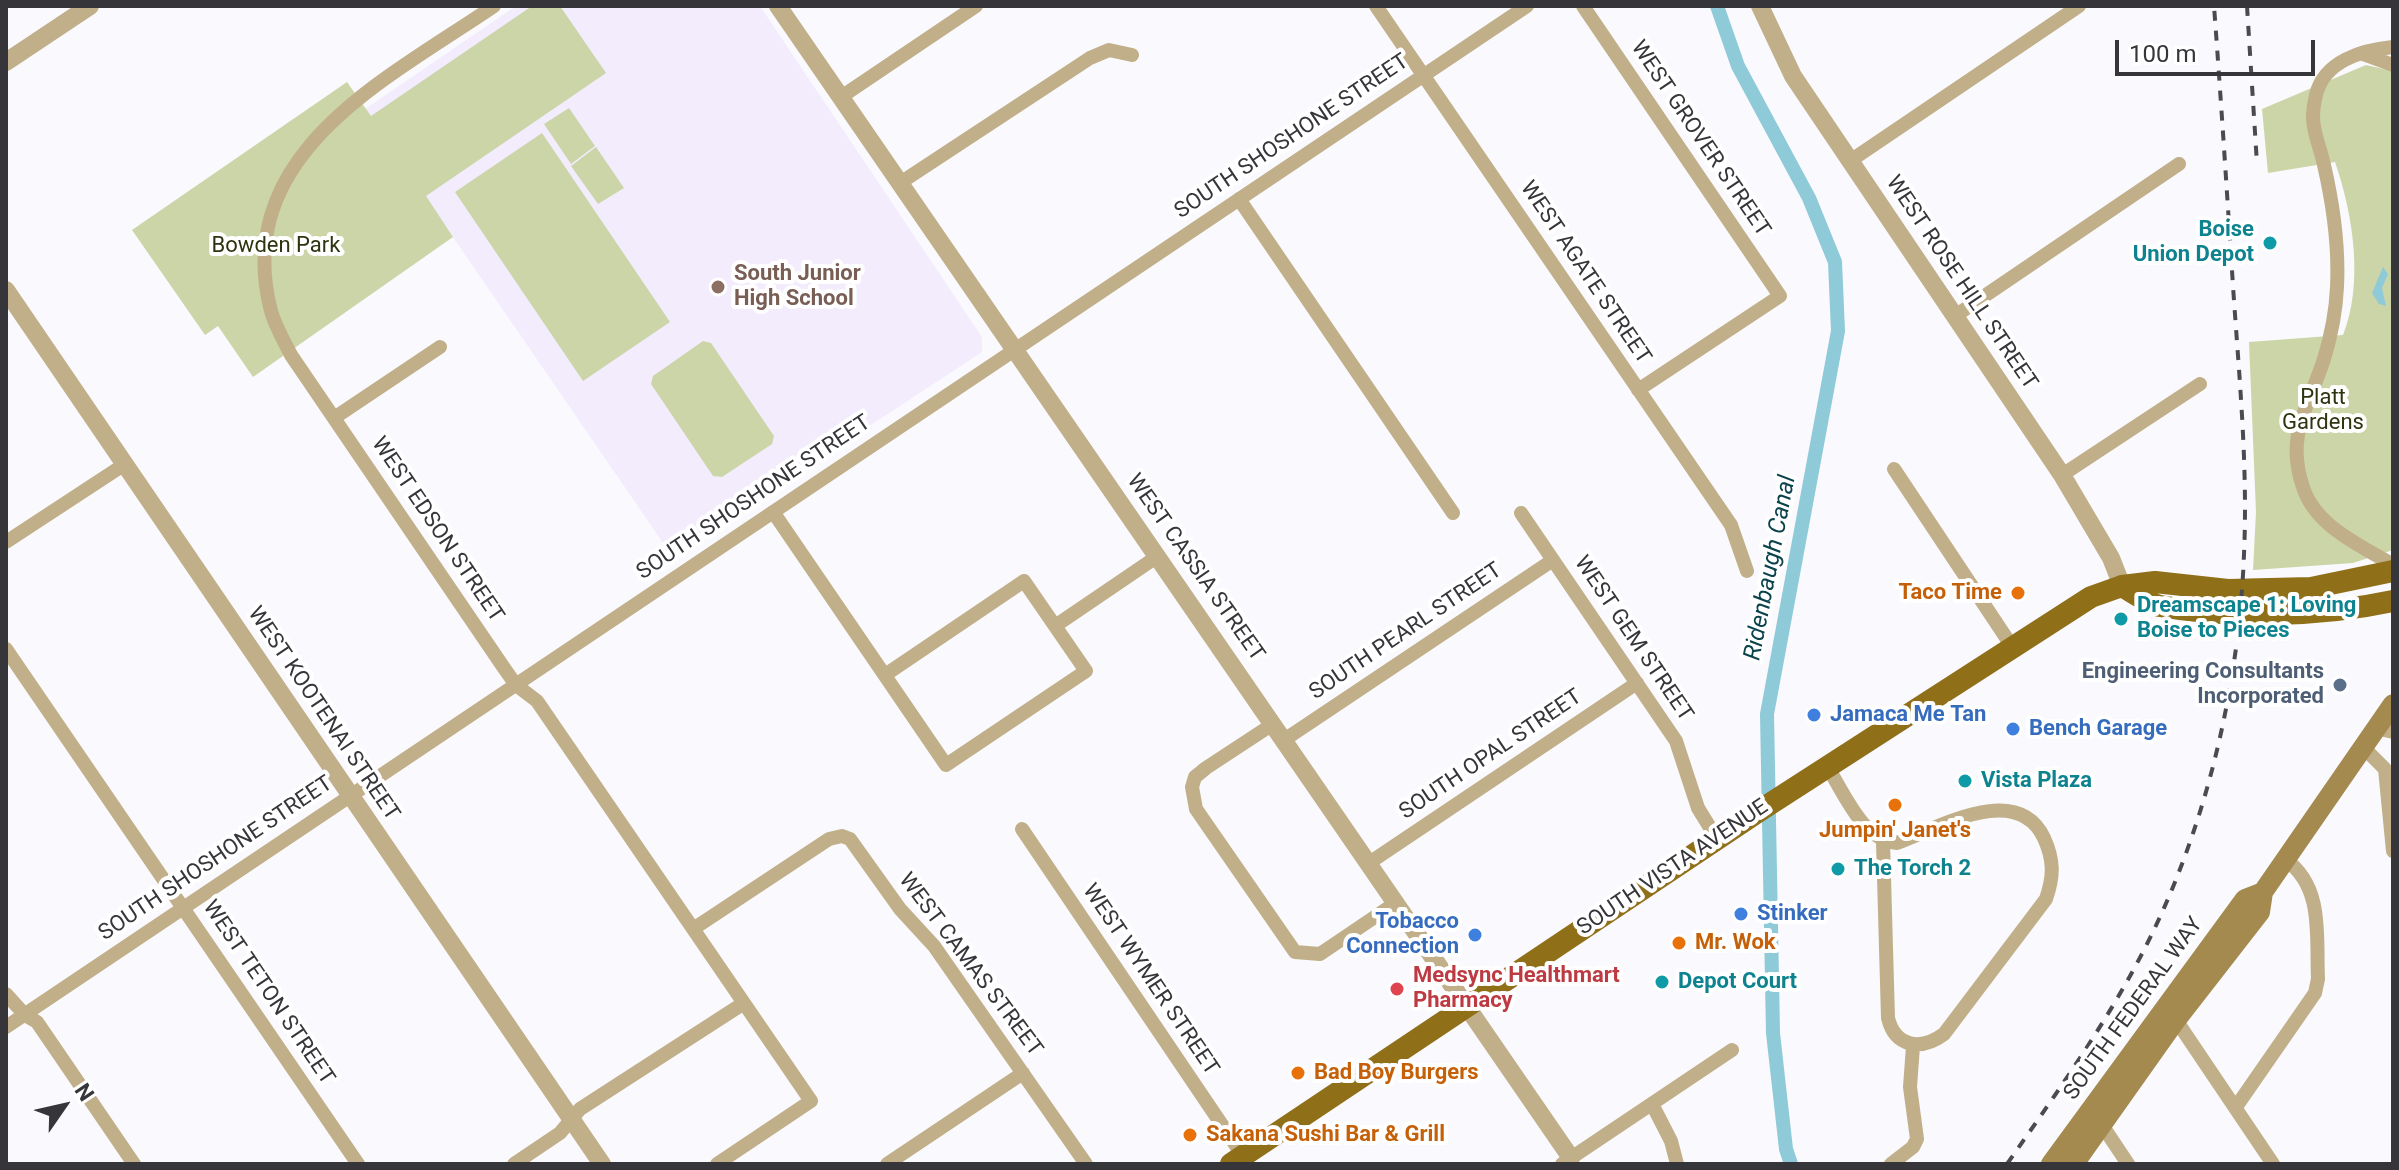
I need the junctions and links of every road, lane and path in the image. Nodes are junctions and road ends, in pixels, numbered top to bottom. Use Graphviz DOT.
graph roads {
  1 [pos="90,6"];
  2 [pos="494,6"];
  3 [pos="778,6"];
  4 [pos="976,6"];
  5 [pos="1376,6"];
  6 [pos="1527,6"];
  7 [pos="1583,6"];
  8 [pos="1760,6"];
  9 [pos="2079,6"];
  10 [pos="2393,47"];
  11 [pos="2363,54"];
  12 [pos="1132,55"];
  13 [pos="6,62"];
  14 [pos="2393,65"];
  15 [pos="1424,76"];
  16 [pos="841,97"];
  17 [pos="1850,161"];
  18 [pos="2179,164"];
  19 [pos="900,183"];
  20 [pos="1239,199"];
  21 [pos="8,298"];
  22 [pos="1955,316"];
  23 [pos="440,347"];
  24 [pos="1015,348"];
  25 [pos="2200,384"];
  26 [pos="1638,390"];
  27 [pos="334,418"];
  28 [pos="125,464"];
  29 [pos="1894,469"];
  30 [pos="2062,475"];
  31 [pos="773,512"];
  32 [pos="1453,513"];
  33 [pos="1521,513"];
  34 [pos="6,542"];
  35 [pos="1158,556"];
  36 [pos="1553,560"];
  37 [pos="2393,565"];
  38 [pos="1747,571"];
  39 [pos="2393,571"];
  40 [pos="2122,586"];
  41 [pos="2393,601"];
  42 [pos="1055,626"];
  43 [pos="2011,645"];
  44 [pos="6,649"];
  45 [pos="885,675"];
  46 [pos="1637,683"];
  47 [pos="516,685"];
  48 [pos="2393,704"];
  49 [pos="1273,724"];
  50 [pos="2384,730"];
  51 [pos="1284,740"];
  52 [pos="2363,747"];
  53 [pos="1827,766"];
  54 [pos="350,797"];
  55 [pos="1022,829"];
  56 [pos="1717,839"];
  57 [pos="1883,842"];
  58 [pos="2393,851"];
  59 [pos="2286,860"];
  60 [pos="1369,863"];
  61 [pos="2263,892"];
  62 [pos="1394,904"];
  63 [pos="183,908"];
  64 [pos="693,929"];
  65 [pos="6,994"];
  66 [pos="744,1003"];
  67 [pos="1466,1007"];
  68 [pos="25,1015"];
  69 [pos="2176,1020"];
  70 [pos="6,1027"];
  71 [pos="1913,1046"];
  72 [pos="1732,1050"];
  73 [pos="1023,1073"];
  74 [pos="1652,1104"];
  75 [pos="2236,1107"];
  76 [pos="571,1119"];
  77 [pos="2102,1125"];
  78 [pos="1237,1160"];
  79 [pos="1566,1161"];
  80 [pos="134,1164"];
  81 [pos="358,1164"];
  82 [pos="514,1164"];
  83 [pos="602,1164"];
  84 [pos="717,1164"];
  85 [pos="887,1164"];
  86 [pos="1086,1164"];
  87 [pos="1677,1164"];
  88 [pos="1891,1164"];
  89 [pos="2051,1164"];
  90 [pos="2074,1164"];
  91 [pos="2128,1164"];
  92 [pos="2273,1164"];
  1 -- 13 [label="street"];
  2 -- 27 [label="street, WEST EDSON STREET"];
  3 -- 16 [label="street, WEST CASSIA STREET"];
  4 -- 16 [label="street"];
  5 -- 15 [label="street, WEST AGATE STREET"];
  6 -- 15 [label="street, SOUTH SHOSHONE STREET"];
  7 -- 26 [label="street, WEST GROVER STREET"];
  8 -- 17 [label="street, WEST ROSE HILL STREET"];
  9 -- 17 [label="street"];
  10 -- 11 [label="street"];
  11 -- 14 [label="street"];
  11 -- 37 [label="street"];
  12 -- 19 [label="street"];
  15 -- 20 [label="street, SOUTH SHOSHONE STREET"];
  15 -- 26 [label="street, WEST AGATE STREET"];
  16 -- 19 [label="street, WEST CASSIA STREET"];
  17 -- 22 [label="street, WEST ROSE HILL STREET"];
  18 -- 22 [label="street"];
  19 -- 24 [label="street, WEST CASSIA STREET"];
  20 -- 24 [label="street, SOUTH SHOSHONE STREET"];
  20 -- 32 [label="street"];
  21 -- 28 [label="street, WEST KOOTENAI STREET"];
  22 -- 30 [label="street, WEST ROSE HILL STREET"];
  23 -- 27 [label="street"];
  24 -- 31 [label="street, SOUTH SHOSHONE STREET"];
  24 -- 35 [label="street, WEST CASSIA STREET"];
  25 -- 30 [label="street"];
  26 -- 38 [label="street, WEST AGATE STREET"];
  27 -- 47 [label="street, WEST EDSON STREET"];
  28 -- 34 [label="street"];
  28 -- 54 [label="street, WEST KOOTENAI STREET"];
  29 -- 43 [label="street"];
  30 -- 40 [label="street, WEST ROSE HILL STREET"];
  31 -- 45 [label="street"];
  31 -- 47 [label="street, SOUTH SHOSHONE STREET"];
  33 -- 36 [label="street, WEST GEM STREET"];
  35 -- 42 [label="street"];
  35 -- 49 [label="street, WEST CASSIA STREET"];
  36 -- 46 [label="street, WEST GEM STREET"];
  36 -- 51 [label="street, SOUTH PEARL STREET"];
  39 -- 40 [label="main road, SOUTH VISTA AVENUE"];
  40 -- 41 [label="main road"];
  40 -- 43 [label="main road, SOUTH VISTA AVENUE"];
  42 -- 45 [label="street"];
  42 -- 45 [label="street"];
  43 -- 53 [label="main road, SOUTH VISTA AVENUE"];
  44 -- 63 [label="street, WEST TETON STREET"];
  46 -- 56 [label="street, WEST GEM STREET"];
  46 -- 60 [label="street, SOUTH OPAL STREET"];
  47 -- 54 [label="street, SOUTH SHOSHONE STREET"];
  47 -- 64 [label="street, WEST EDSON STREET"];
  48 -- 50 [label="main road, SOUTH FEDERAL WAY"];
  49 -- 51 [label="street, WEST CASSIA STREET"];
  49 -- 62 [label="street"];
  50 -- 52 [label="main road, SOUTH FEDERAL WAY"];
  51 -- 60 [label="street, WEST CASSIA STREET"];
  52 -- 58 [label="street"];
  52 -- 59 [label="main road, SOUTH FEDERAL WAY"];
  53 -- 56 [label="main road, SOUTH VISTA AVENUE"];
  53 -- 57 [label="street"];
  54 -- 63 [label="street, SOUTH SHOSHONE STREET"];
  54 -- 76 [label="street, WEST KOOTENAI STREET"];
  55 -- 78 [label="street, WEST WYMER STREET"];
  56 -- 67 [label="main road, SOUTH VISTA AVENUE"];
  57 -- 71 [label="street"];
  57 -- 71 [label="street"];
  59 -- 61 [label="main road, SOUTH FEDERAL WAY"];
  59 -- 75 [label="street"];
  60 -- 62 [label="street, WEST CASSIA STREET"];
  61 -- 69 [label="main road, SOUTH FEDERAL WAY"];
  61 -- 89 [label="main road, SOUTH FEDERAL WAY"];
  62 -- 67 [label="street, WEST CASSIA STREET"];
  63 -- 68 [label="street, SOUTH SHOSHONE STREET"];
  63 -- 81 [label="street, WEST TETON STREET"];
  64 -- 66 [label="street, WEST EDSON STREET"];
  64 -- 73 [label="street, WEST CAMAS STREET"];
  65 -- 68 [label="street"];
  66 -- 76 [label="street"];
  66 -- 84 [label="street, WEST EDSON STREET"];
  67 -- 78 [label="main road, SOUTH VISTA AVENUE"];
  67 -- 79 [label="street, WEST CASSIA STREET"];
  68 -- 70 [label="street, SOUTH SHOSHONE STREET"];
  68 -- 80 [label="street"];
  69 -- 75 [label="street"];
  69 -- 77 [label="main road, SOUTH FEDERAL WAY"];
  71 -- 88 [label="street"];
  72 -- 74 [label="street"];
  73 -- 85 [label="street"];
  73 -- 86 [label="street, WEST CAMAS STREET"];
  74 -- 79 [label="street"];
  74 -- 87 [label="street"];
  75 -- 92 [label="street"];
  76 -- 82 [label="street"];
  76 -- 83 [label="street, WEST KOOTENAI STREET"];
  77 -- 90 [label="main road, SOUTH FEDERAL WAY"];
  77 -- 91 [label="street"];
}
